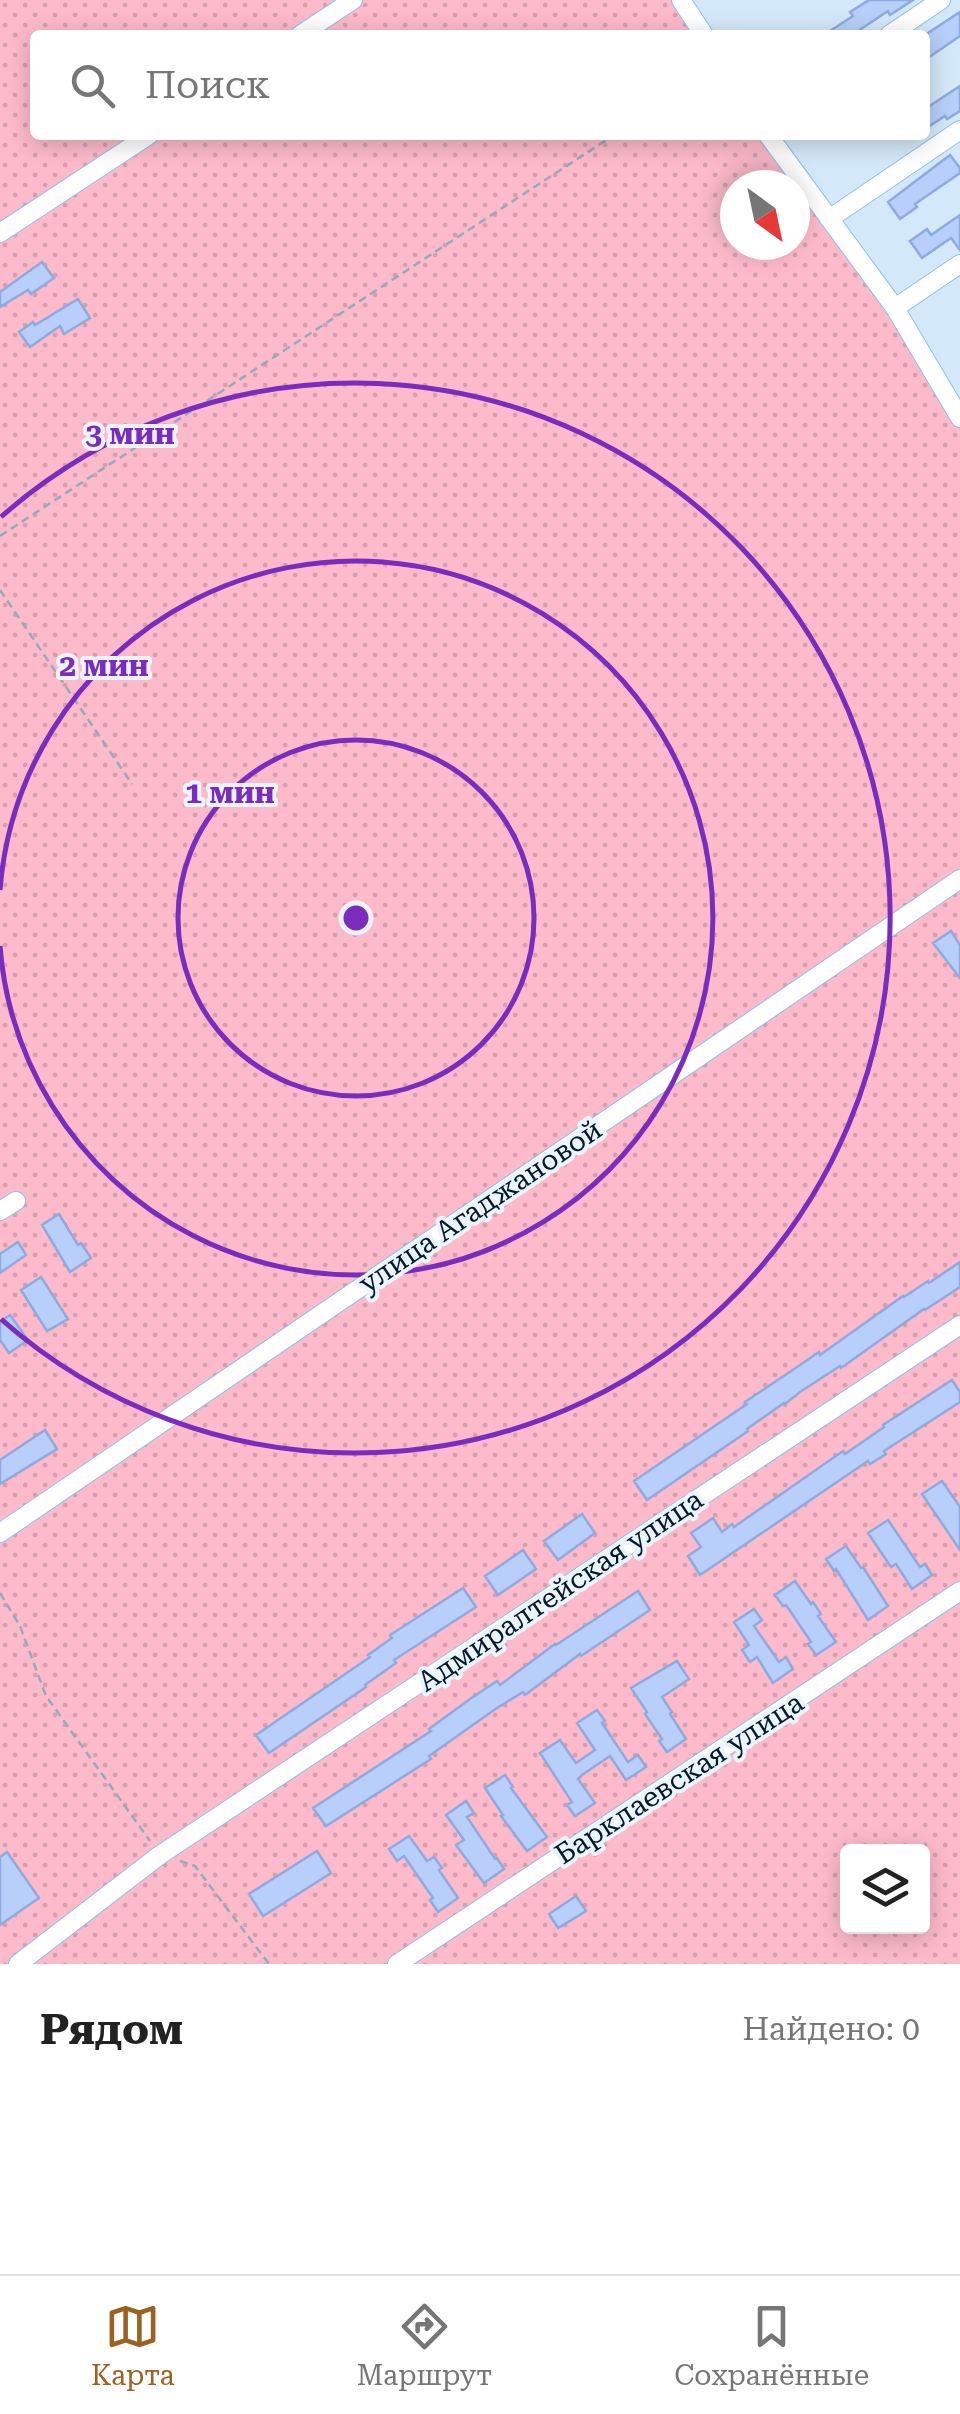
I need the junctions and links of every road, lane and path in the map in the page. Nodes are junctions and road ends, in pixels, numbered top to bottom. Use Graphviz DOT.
graph roads {
  1 [pos="353,0"];
  2 [pos="682,0"];
  3 [pos="941,0"];
  4 [pos="308,30"];
  5 [pos="701,30"];
  6 [pos="896,30"];
  7 [pos="960,130"];
  8 [pos="141,140"];
  9 [pos="606,140"];
  10 [pos="772,140"];
  11 [pos="829,219"];
  12 [pos="0,234"];
  13 [pos="960,264"];
  14 [pos="895,308"];
  15 [pos="957,406"];
  16 [pos="0,536"];
  17 [pos="0,590"];
  18 [pos="132,784"];
  19 [pos="960,879"];
  20 [pos="960,1324"];
  21 [pos="0,1533"];
  22 [pos="960,1592"];
  23 [pos="0,1593"];
  24 [pos="160,1855"];
  25 [pos="18,1964"];
  26 [pos="269,1964"];
  27 [pos="397,1964"];
  1 -- 4 [label="street"];
  2 -- 5 [label="street"];
  3 -- 6 [label="street"];
  7 -- 11 [label="street"];
  8 -- 12 [label="street"];
  9 -- 16 [label="path"];
  10 -- 11 [label="street"];
  11 -- 14 [label="street"];
  13 -- 14 [label="street"];
  14 -- 15 [label="street"];
  17 -- 18 [label="path"];
  19 -- 21 [label="street, улица Агаджановой"];
  20 -- 24 [label="street, Адмиралтейская улица"];
  22 -- 27 [label="street, Барклаевская улица"];
  23 -- 24 [label="path"];
  24 -- 25 [label="street, Адмиралтейская улица"];
  24 -- 26 [label="path"];
}
